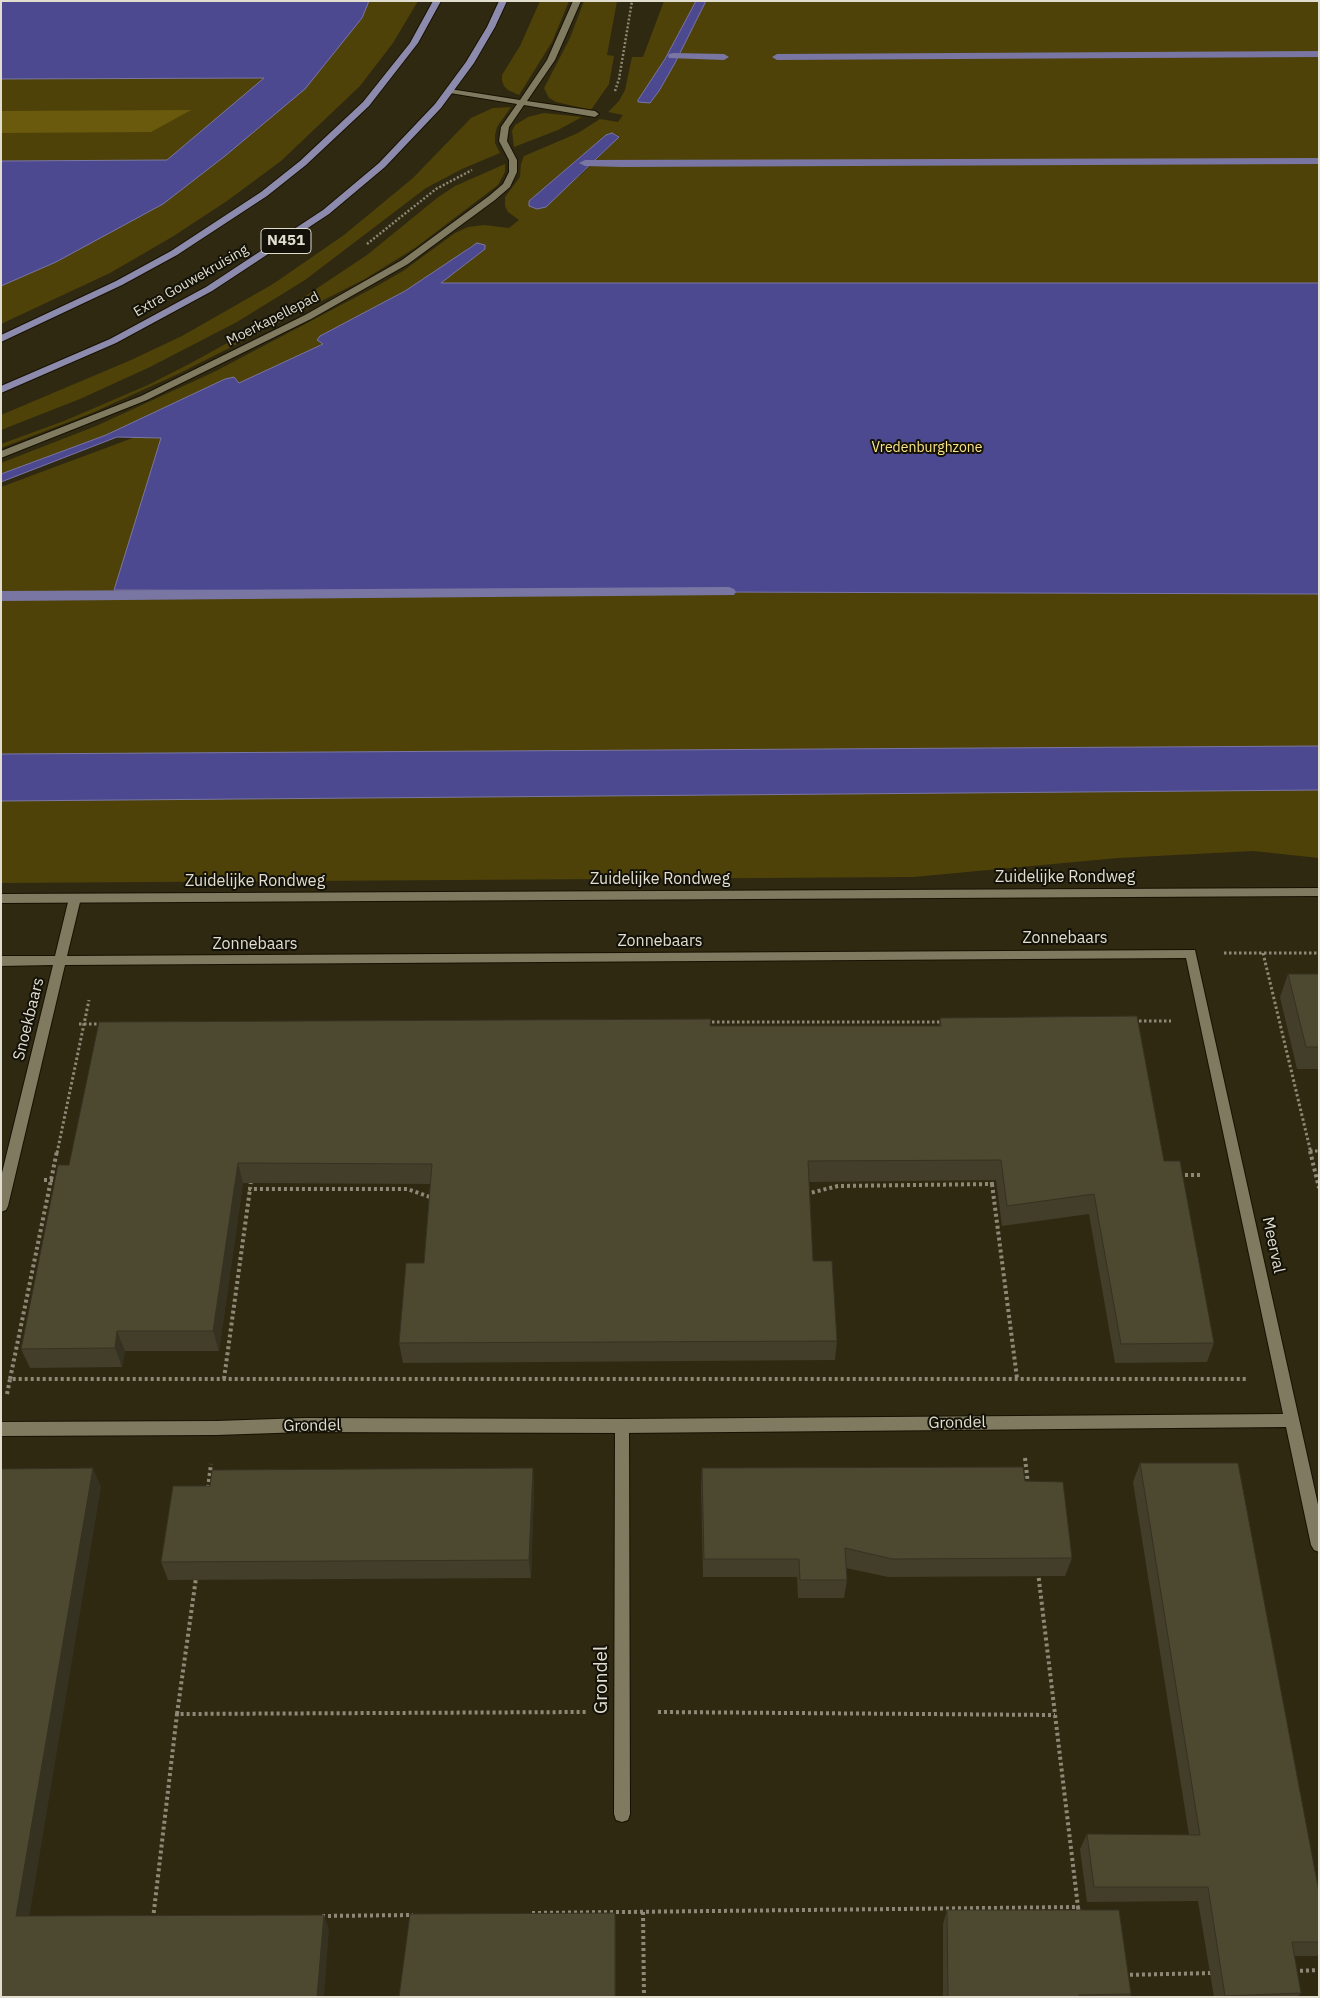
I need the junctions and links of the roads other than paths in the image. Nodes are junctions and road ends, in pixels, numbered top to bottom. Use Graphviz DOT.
graph roads {
  1 [pos="437,1"];
  2 [pos="503,1"];
  3 [pos="577,1"];
  4 [pos="450,91"];
  5 [pos="524,102"];
  6 [pos="595,114"];
  7 [pos="1,339"];
  8 [pos="1,390"];
  9 [pos="1,455"];
  10 [pos="1319,892"];
  11 [pos="75,898"];
  12 [pos="1,899"];
  13 [pos="1192,953"];
  14 [pos="1,962"];
  15 [pos="60,962"];
  16 [pos="1,1206"];
  17 [pos="1293,1420"];
  18 [pos="622,1426"];
  19 [pos="1,1429"];
  20 [pos="1319,1545"];
  21 [pos="622,1814"];
  1 -- 7 [label="main road"];
  2 -- 4 [label="main road, Extra Gouwekruising / N451"];
  3 -- 5 [label="street, Moerkapellepad"];
  4 -- 5 [label="street"];
  4 -- 8 [label="main road, Extra Gouwekruising / N451"];
  5 -- 6 [label="street"];
  5 -- 9 [label="street, Moerkapellepad"];
  10 -- 11 [label="street, Zuidelijke Rondweg"];
  11 -- 12 [label="street, Zuidelijke Rondweg"];
  11 -- 15 [label="street, Snoekbaars"];
  13 -- 15 [label="street, Zonnebaars"];
  13 -- 17 [label="street, Meerval"];
  14 -- 15 [label="street, Zonnebaars"];
  15 -- 16 [label="street, Snoekbaars"];
  17 -- 18 [label="street, Grondel"];
  17 -- 20 [label="street, Meerval"];
  18 -- 19 [label="street, Grondel"];
  18 -- 21 [label="street, Grondel"];
}
